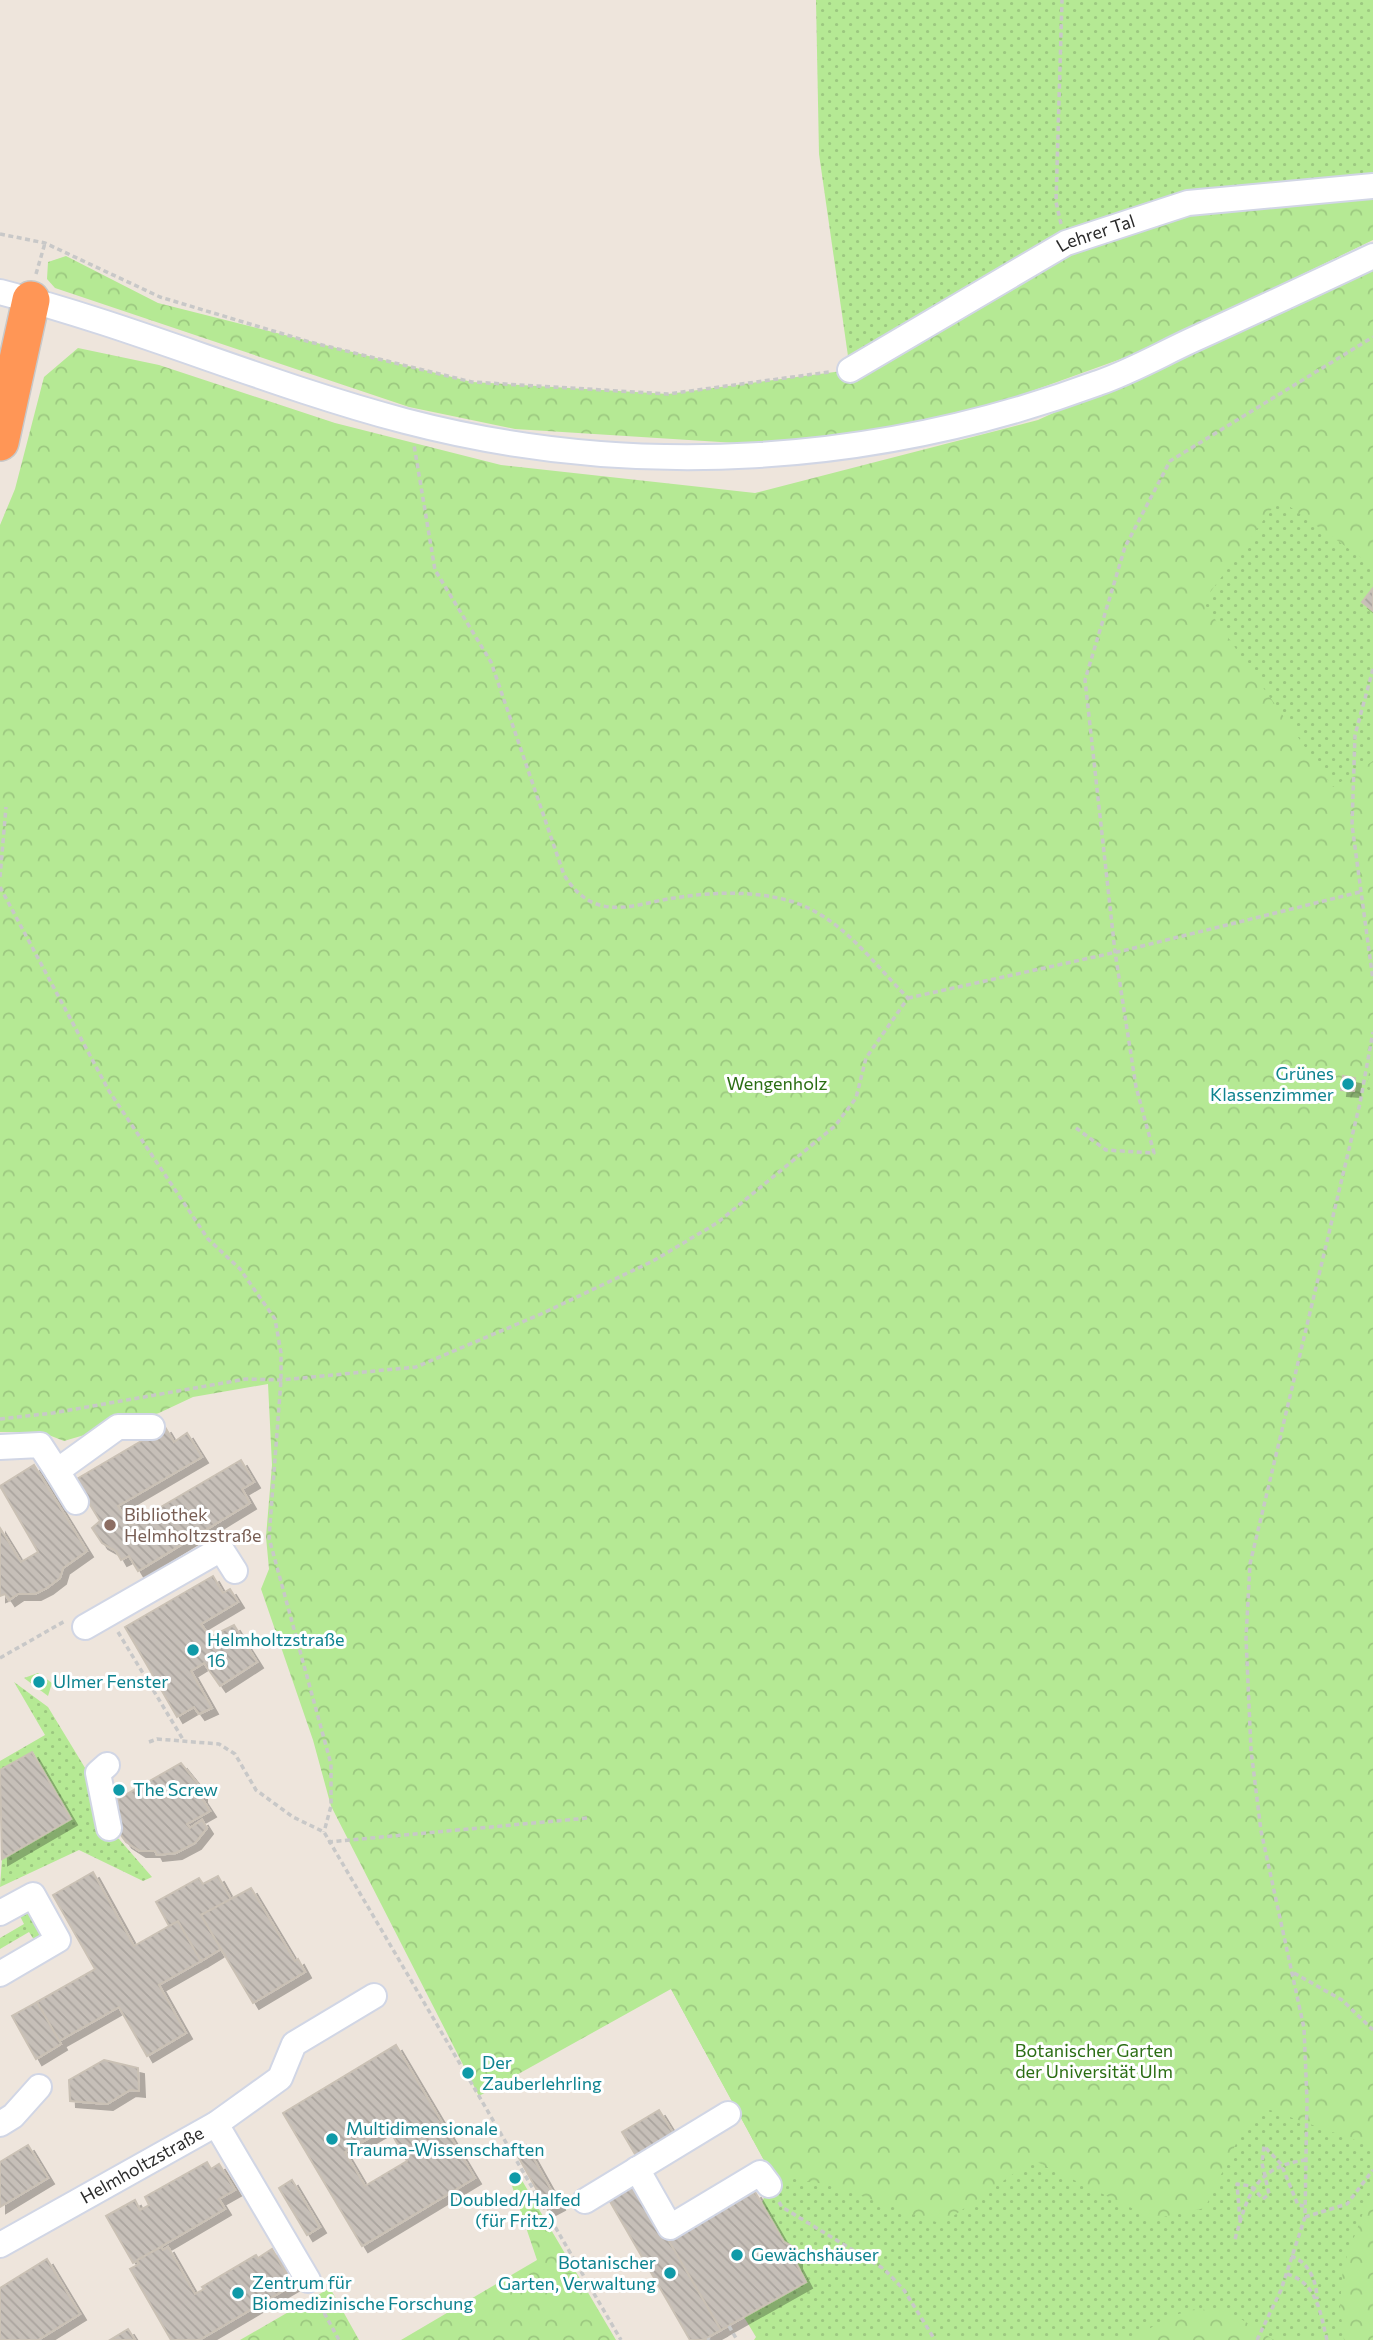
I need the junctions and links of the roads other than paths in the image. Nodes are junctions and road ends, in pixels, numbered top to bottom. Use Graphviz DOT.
graph roads {
  1 [pos="1373,186"];
  2 [pos="1373,256"];
  3 [pos="22,290"];
  4 [pos="850,370"];
  5 [pos="0,442"];
  6 [pos="152,1427"];
  7 [pos="0,1447"];
  8 [pos="57,1471"];
  9 [pos="76,1502"];
  10 [pos="235,1571"];
  11 [pos="83,1623"];
  12 [pos="107,1765"];
  13 [pos="109,1828"];
  14 [pos="0,1913"];
  15 [pos="0,1974"];
  16 [pos="374,1996"];
  17 [pos="39,2087"];
  18 [pos="728,2114"];
  19 [pos="0,2124"];
  20 [pos="216,2124"];
  21 [pos="637,2169"];
  22 [pos="769,2185"];
  23 [pos="585,2200"];
  24 [pos="0,2245"];
  25 [pos="308,2280"];
  1 -- 4 [label="street, Lehrer Tal"];
  2 -- 3 [label="street"];
  3 -- 5 [label="highway"];
  6 -- 8 [label="street"];
  7 -- 8 [label="street"];
  8 -- 9 [label="street"];
  10 -- 11 [label="street"];
  12 -- 13 [label="street"];
  14 -- 15 [label="street"];
  16 -- 20 [label="street, Helmholtzstraße"];
  17 -- 19 [label="street"];
  18 -- 21 [label="street"];
  20 -- 24 [label="street, Helmholtzstraße"];
  20 -- 25 [label="street"];
  21 -- 22 [label="street"];
  21 -- 23 [label="street"];
}
